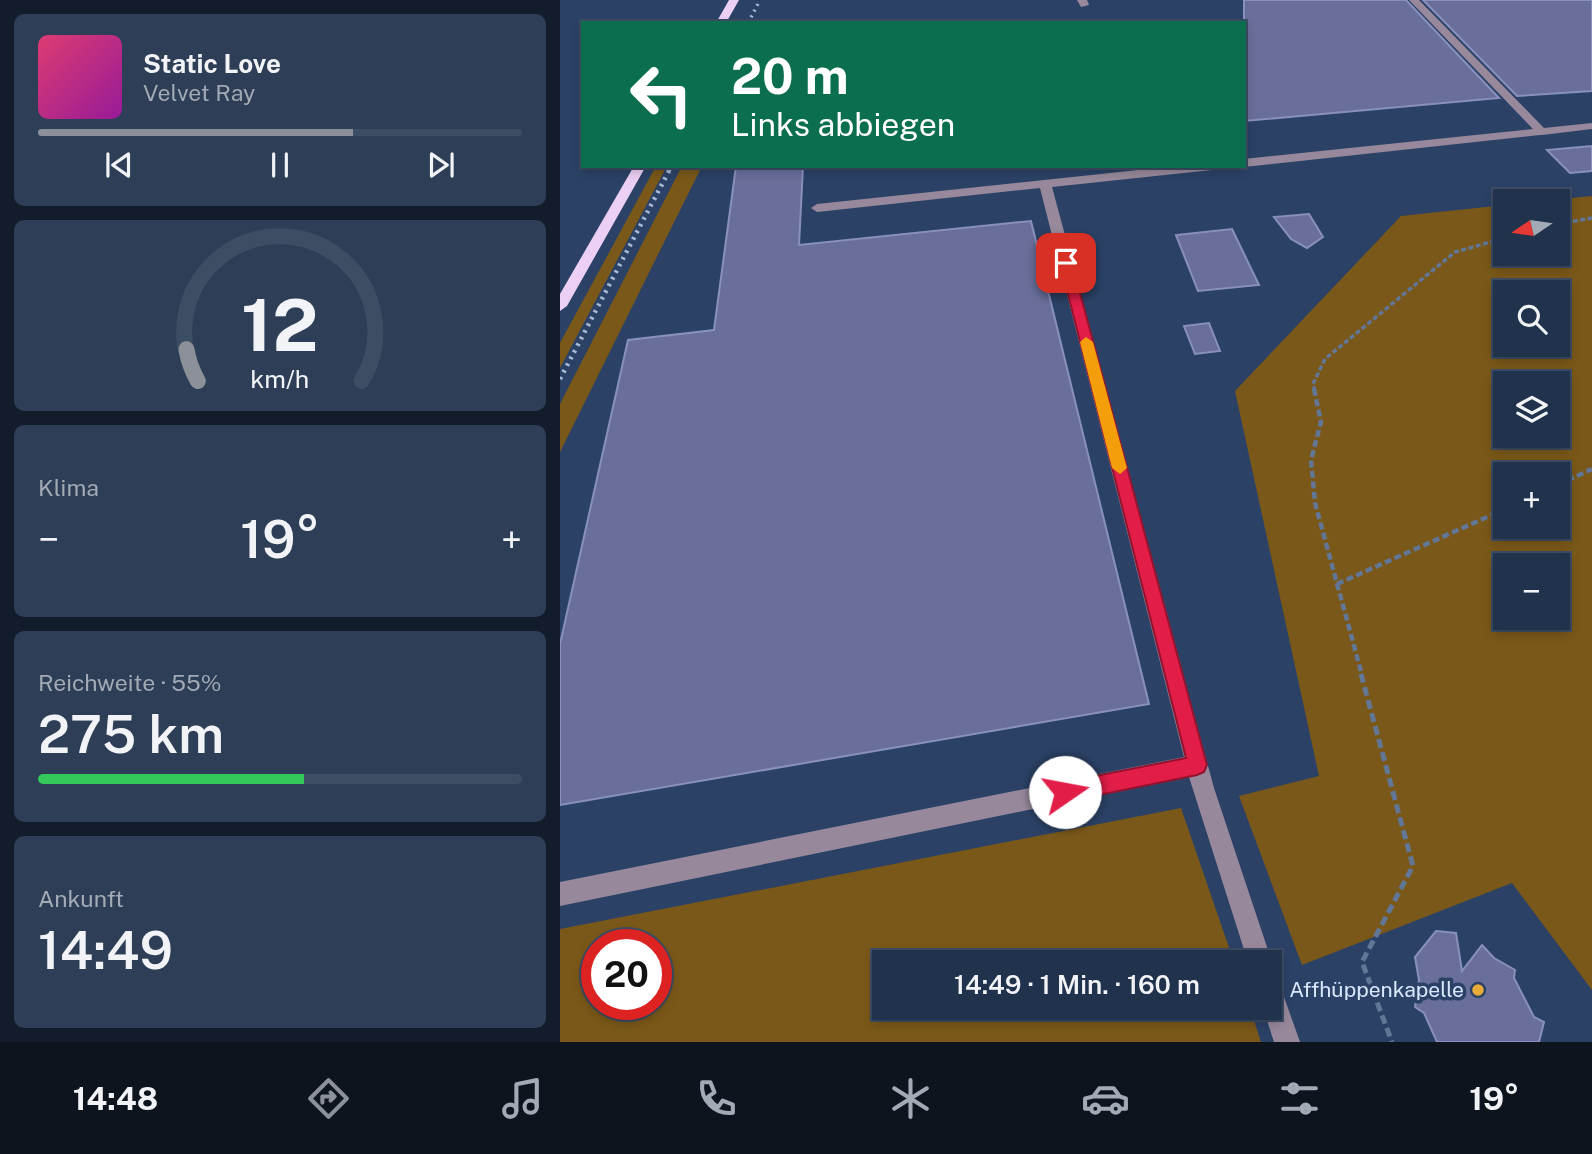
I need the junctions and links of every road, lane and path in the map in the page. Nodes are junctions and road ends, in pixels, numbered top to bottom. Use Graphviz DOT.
graph roads {
  1 [pos="734,0"];
  2 [pos="1414,0"];
  3 [pos="722,21"];
  4 [pos="1592,126"];
  5 [pos="1542,132"];
  6 [pos="1246,163"];
  7 [pos="639,168"];
  8 [pos="1193,168"];
  9 [pos="1045,184"];
  10 [pos="817,208"];
  11 [pos="1592,218"];
  12 [pos="1570,223"];
  13 [pos="1493,242"];
  14 [pos="560,306"];
  15 [pos="1592,469"];
  16 [pos="1570,479"];
  17 [pos="1493,514"];
  18 [pos="1337,584"];
  19 [pos="1197,765"];
  20 [pos="560,894"];
  21 [pos="1256,950"];
  22 [pos="1280,1020"];
  23 [pos="1287,1042"];
  24 [pos="1392,1042"];
  1 -- 3 [label="main road"];
  2 -- 5 [label="street"];
  4 -- 5 [label="street"];
  5 -- 6 [label="street"];
  7 -- 14 [label="main road"];
  8 -- 9 [label="street"];
  9 -- 10 [label="street"];
  9 -- 19 [label="street"];
  11 -- 12 [label="path"];
  13 -- 18 [label="path"];
  15 -- 16 [label="path"];
  17 -- 18 [label="path"];
  18 -- 24 [label="path"];
  19 -- 20 [label="street"];
  19 -- 21 [label="street"];
  22 -- 23 [label="street"];
}
